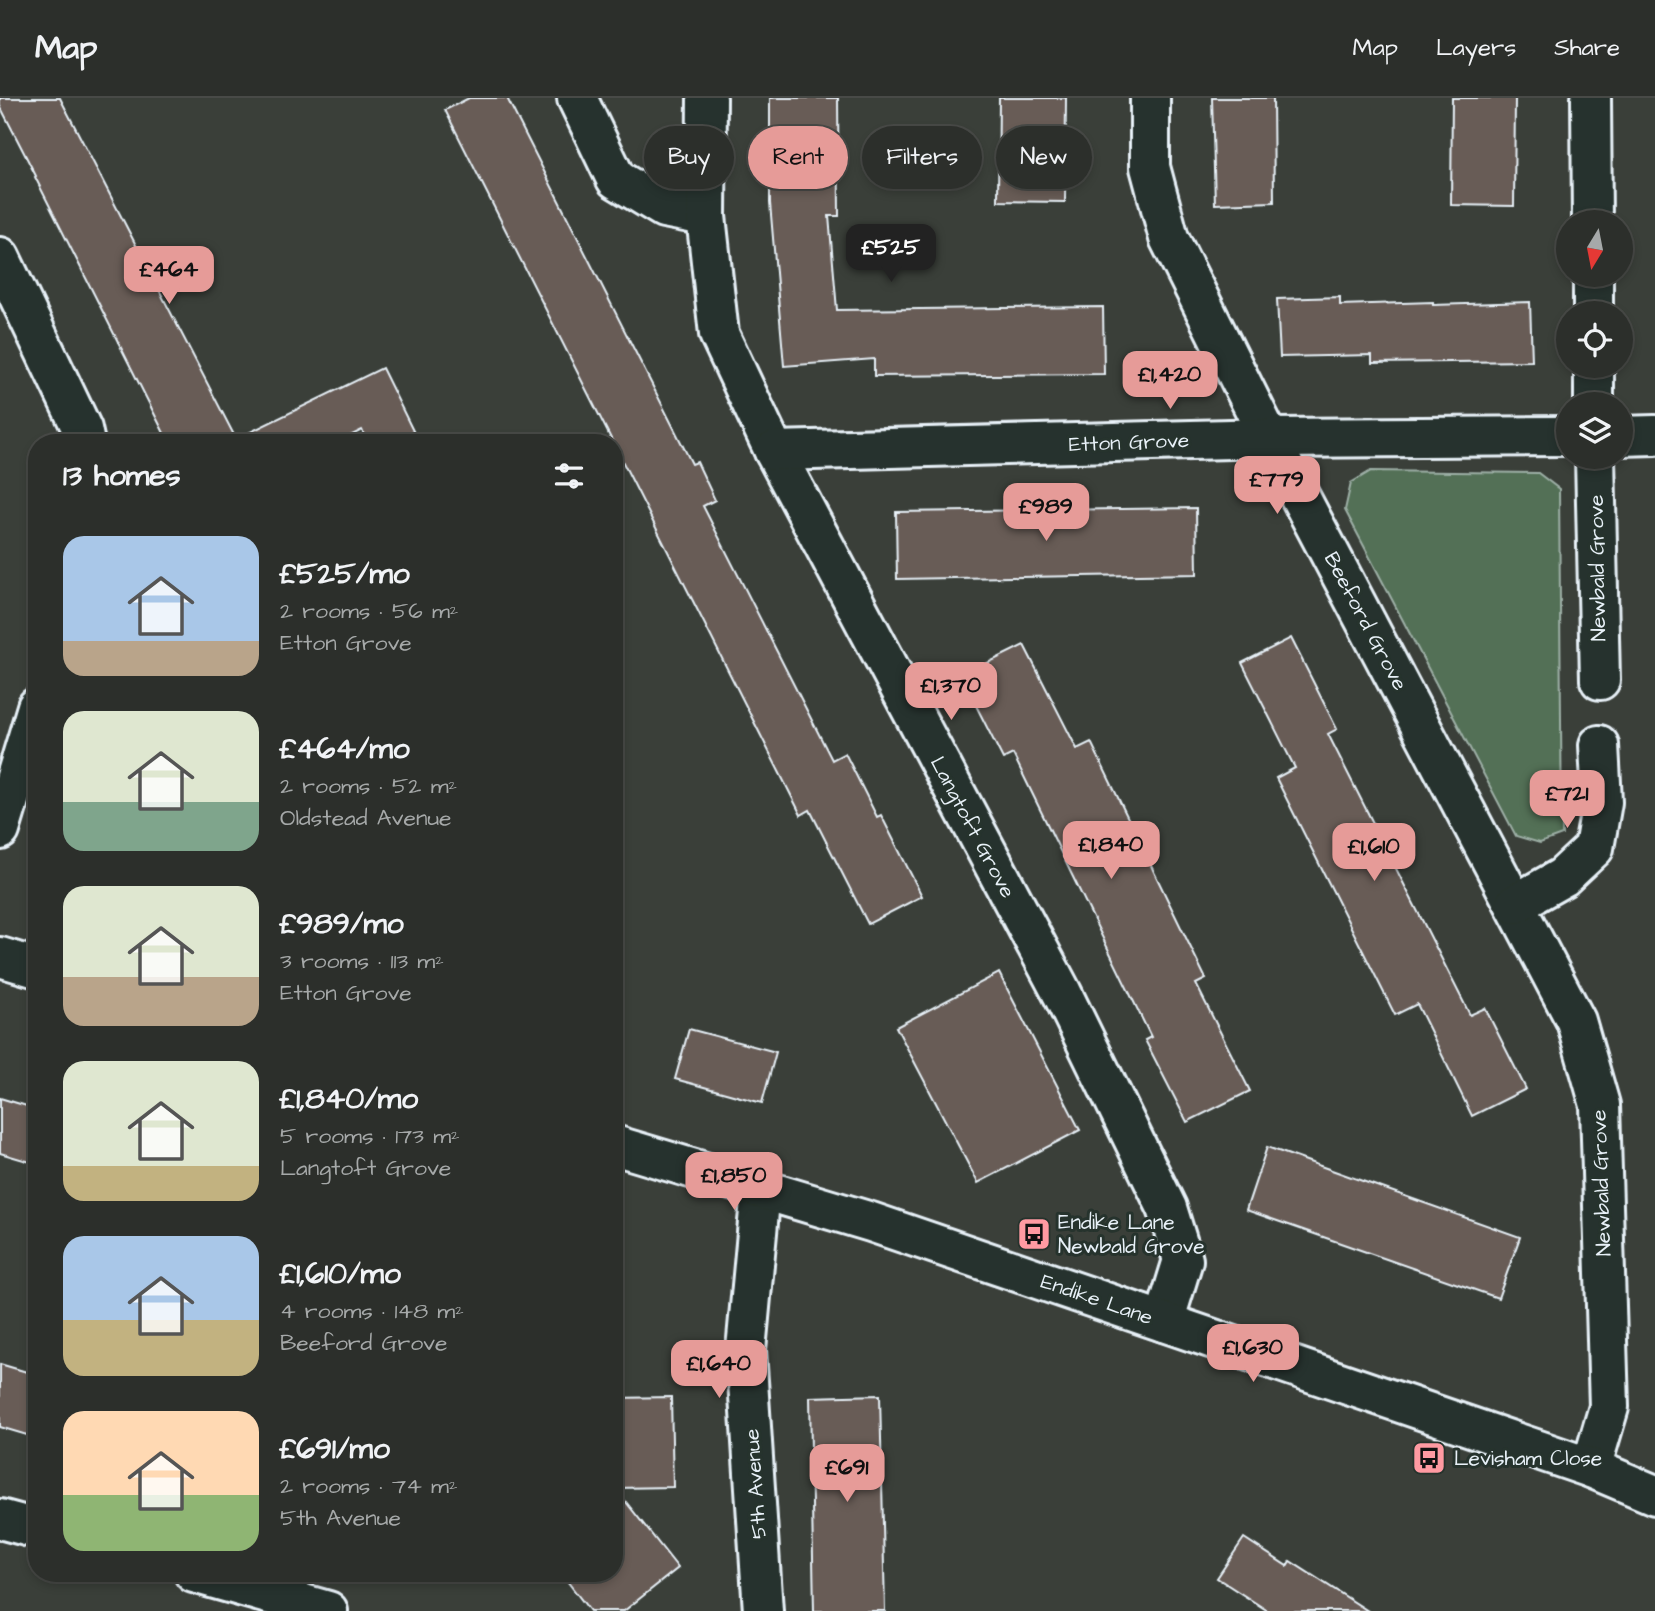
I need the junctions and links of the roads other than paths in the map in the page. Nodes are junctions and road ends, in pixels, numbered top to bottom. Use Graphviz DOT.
graph roads {
  1 [pos="577,98"];
  2 [pos="707,98"];
  3 [pos="1150,98"];
  4 [pos="1591,98"];
  5 [pos="1592,210"];
  6 [pos="706,216"];
  7 [pos="0,257"];
  8 [pos="83,434"];
  9 [pos="1655,435"];
  10 [pos="1556,436"];
  11 [pos="1633,436"];
  12 [pos="1269,438"];
  13 [pos="774,451"];
  14 [pos="1595,469"];
  15 [pos="1600,680"];
  16 [pos="28,737"];
  17 [pos="1599,744"];
  18 [pos="0,830"];
  19 [pos="1516,904"];
  20 [pos="0,957"];
  21 [pos="28,965"];
  22 [pos="623,1148"];
  23 [pos="761,1190"];
  24 [pos="1164,1322"];
  25 [pos="1591,1468"];
  26 [pos="1655,1495"];
  27 [pos="0,1519"];
  28 [pos="28,1527"];
  29 [pos="226,1582"];
  30 [pos="328,1611"];
  31 [pos="763,1611"];
  1 -- 6 [label="street"];
  2 -- 6 [label="street, Langtoft Grove"];
  3 -- 12 [label="street, Beeford Grove"];
  4 -- 5 [label="street"];
  6 -- 13 [label="street, Langtoft Grove"];
  7 -- 8 [label="street"];
  9 -- 11 [label="street"];
  10 -- 12 [label="street, Etton Grove"];
  12 -- 13 [label="street, Etton Grove"];
  12 -- 19 [label="street, Beeford Grove"];
  13 -- 24 [label="street, Langtoft Grove"];
  14 -- 15 [label="street, Newbald Grove"];
  16 -- 18 [label="street"];
  17 -- 19 [label="street"];
  19 -- 25 [label="street, Newbald Grove"];
  20 -- 21 [label="street"];
  22 -- 23 [label="street, Endike Lane"];
  23 -- 24 [label="street, Endike Lane"];
  23 -- 31 [label="street, 5th Avenue"];
  24 -- 25 [label="street, Endike Lane"];
  25 -- 26 [label="street, Endike Lane"];
  27 -- 28 [label="street"];
  29 -- 30 [label="street"];
}
